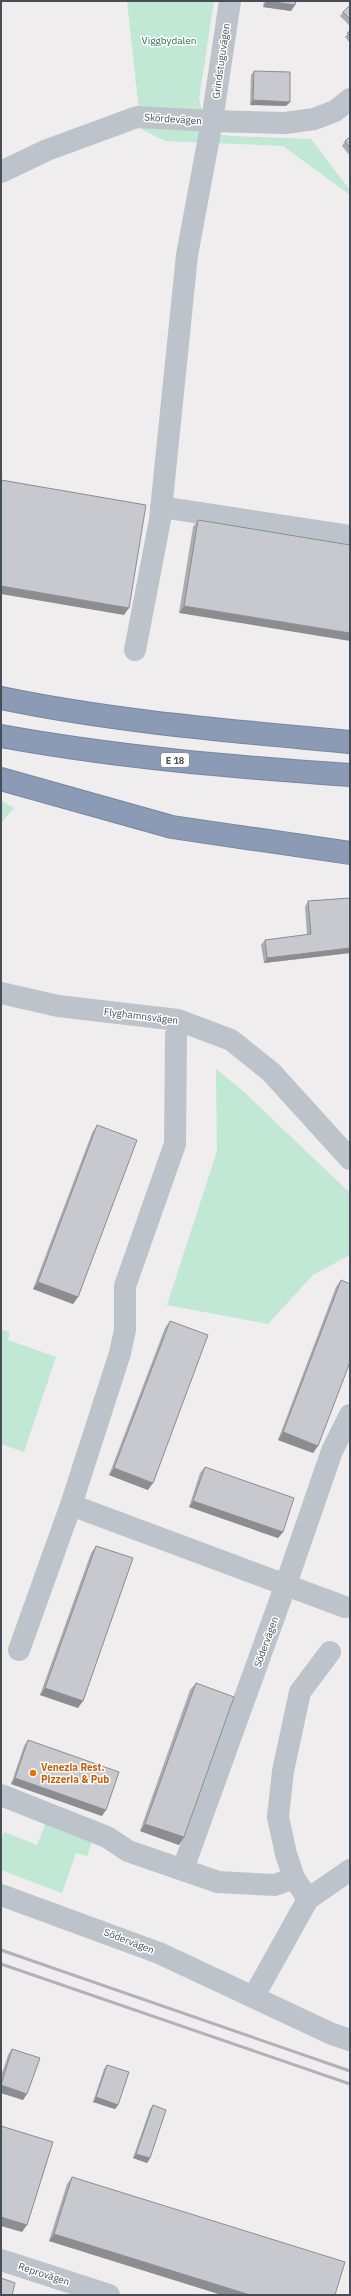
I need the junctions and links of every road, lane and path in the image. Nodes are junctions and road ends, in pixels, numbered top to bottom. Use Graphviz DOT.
graph roads {
  1 [pos="230,1"];
  2 [pos="350,99"];
  3 [pos="212,121"];
  4 [pos="1,172"];
  5 [pos="161,507"];
  6 [pos="350,536"];
  7 [pos="135,650"];
  8 [pos="1,698"];
  9 [pos="229,730"];
  10 [pos="350,730"];
  11 [pos="1,736"];
  12 [pos="350,742"];
  13 [pos="350,775"];
  14 [pos="1,779"];
  15 [pos="326,849"];
  16 [pos="350,853"];
  17 [pos="350,863"];
  18 [pos="1,993"];
  19 [pos="176,1035"];
  20 [pos="350,1159"];
  21 [pos="350,1415"];
  22 [pos="71,1505"];
  23 [pos="286,1584"];
  24 [pos="344,1606"];
  25 [pos="19,1650"];
  26 [pos="330,1652"];
  27 [pos="1,1795"];
  28 [pos="183,1869"];
  29 [pos="350,1870"];
  30 [pos="294,1878"];
  31 [pos="1,1895"];
  32 [pos="308,1900"];
  33 [pos="254,1996"];
  34 [pos="350,2040"];
  35 [pos="1,2260"];
  36 [pos="109,2295"];
  1 -- 3 [label="street, Grindstuguvägen"];
  2 -- 3 [label="street, Skördevägen"];
  3 -- 4 [label="street, Skördevägen"];
  3 -- 5 [label="street, Grindstuguvägen"];
  5 -- 6 [label="street"];
  5 -- 7 [label="street, Grindstuguvägen"];
  8 -- 9 [label="highway"];
  9 -- 10 [label="highway"];
  9 -- 12 [label="highway"];
  11 -- 13 [label="highway, E 18"];
  14 -- 15 [label="highway"];
  15 -- 16 [label="highway"];
  15 -- 17 [label="highway"];
  18 -- 20 [label="street, Flyghamnsvägen"];
  19 -- 22 [label="street"];
  21 -- 23 [label="street, Södervägen"];
  22 -- 23 [label="street"];
  22 -- 25 [label="street"];
  23 -- 24 [label="street"];
  23 -- 28 [label="street, Södervägen"];
  26 -- 30 [label="street"];
  27 -- 28 [label="street"];
  28 -- 30 [label="street"];
  29 -- 32 [label="street"];
  30 -- 32 [label="street"];
  31 -- 33 [label="street, Södervägen"];
  32 -- 33 [label="street"];
  33 -- 34 [label="street, Södervägen"];
  35 -- 36 [label="street, Reprovägen"];
}
